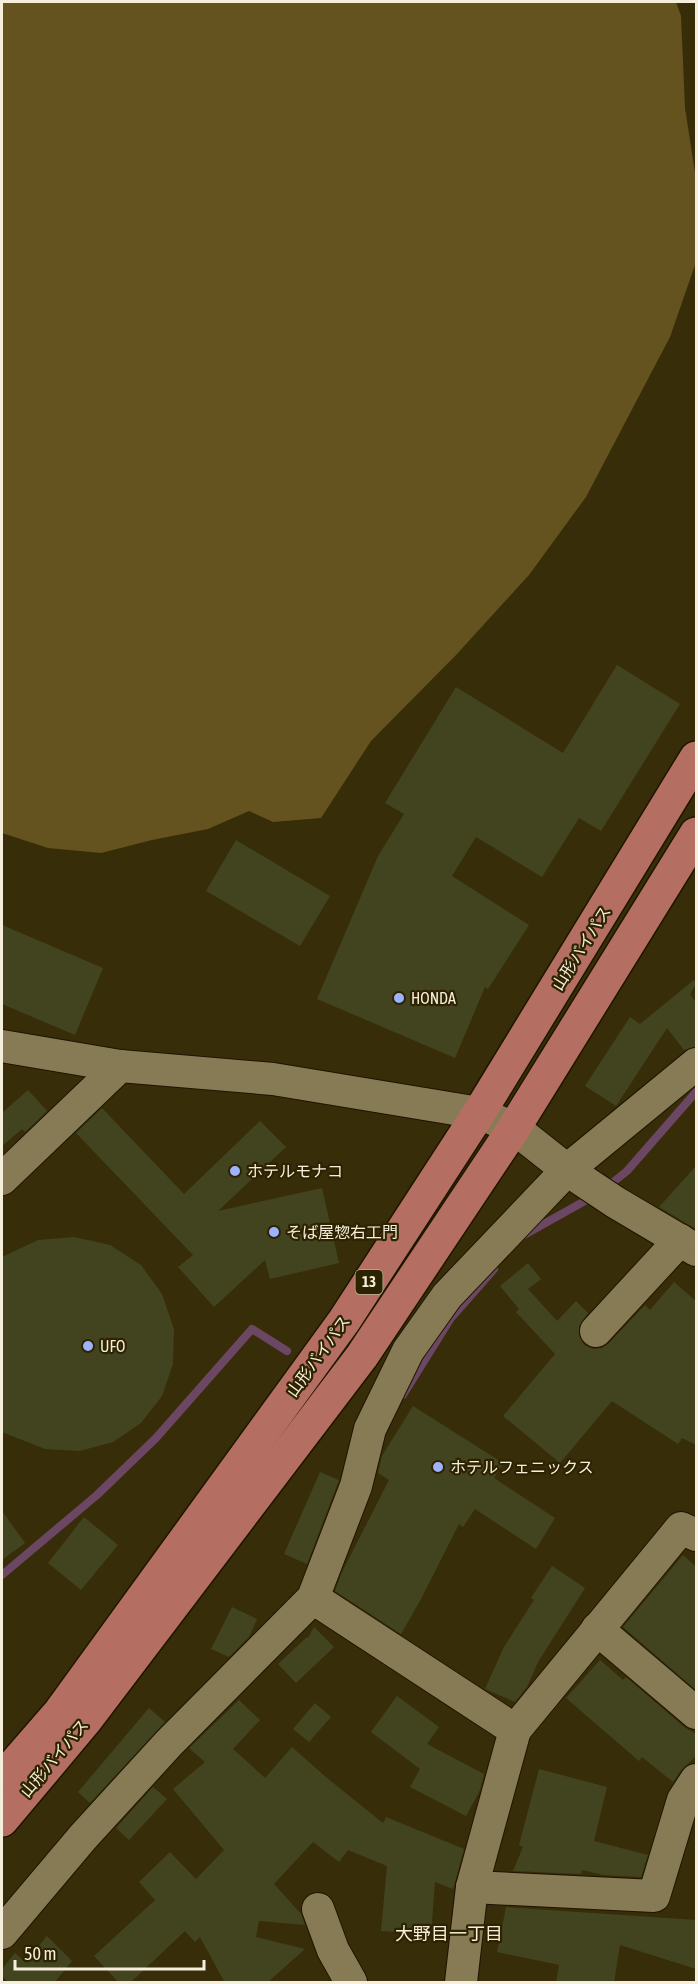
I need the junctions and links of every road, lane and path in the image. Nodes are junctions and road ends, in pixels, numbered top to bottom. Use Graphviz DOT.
graph roads {
  1 [pos="696,758"];
  2 [pos="696,834"];
  3 [pos="2,1046"];
  4 [pos="696,1064"];
  5 [pos="120,1066"];
  6 [pos="479,1113"];
  7 [pos="514,1128"];
  8 [pos="578,1177"];
  9 [pos="2,1179"];
  10 [pos="688,1245"];
  11 [pos="596,1331"];
  12 [pos="696,1535"];
  13 [pos="313,1598"];
  14 [pos="597,1629"];
  15 [pos="696,1713"];
  16 [pos="515,1730"];
  17 [pos="2,1779"];
  18 [pos="696,1780"];
  19 [pos="2,1820"];
  20 [pos="472,1887"];
  21 [pos="318,1909"];
  22 [pos="2,1933"];
  23 [pos="351,1983"];
  24 [pos="461,1983"];
  1 -- 6 [label="highway, 山形バイパス / 13"];
  2 -- 7 [label="highway, 山形バイパス / 13"];
  3 -- 5 [label="street"];
  4 -- 8 [label="street"];
  5 -- 6 [label="street"];
  5 -- 9 [label="street"];
  6 -- 7 [label="street"];
  6 -- 17 [label="highway, 山形バイパス / 13"];
  7 -- 8 [label="street"];
  7 -- 19 [label="highway, 山形バイパス / 13"];
  8 -- 10 [label="street"];
  8 -- 13 [label="street"];
  10 -- 11 [label="street"];
  12 -- 14 [label="street"];
  13 -- 16 [label="street"];
  13 -- 22 [label="street"];
  14 -- 15 [label="street"];
  14 -- 16 [label="street"];
  16 -- 20 [label="street"];
  18 -- 20 [label="street"];
  20 -- 24 [label="street"];
  21 -- 23 [label="street"];
}
